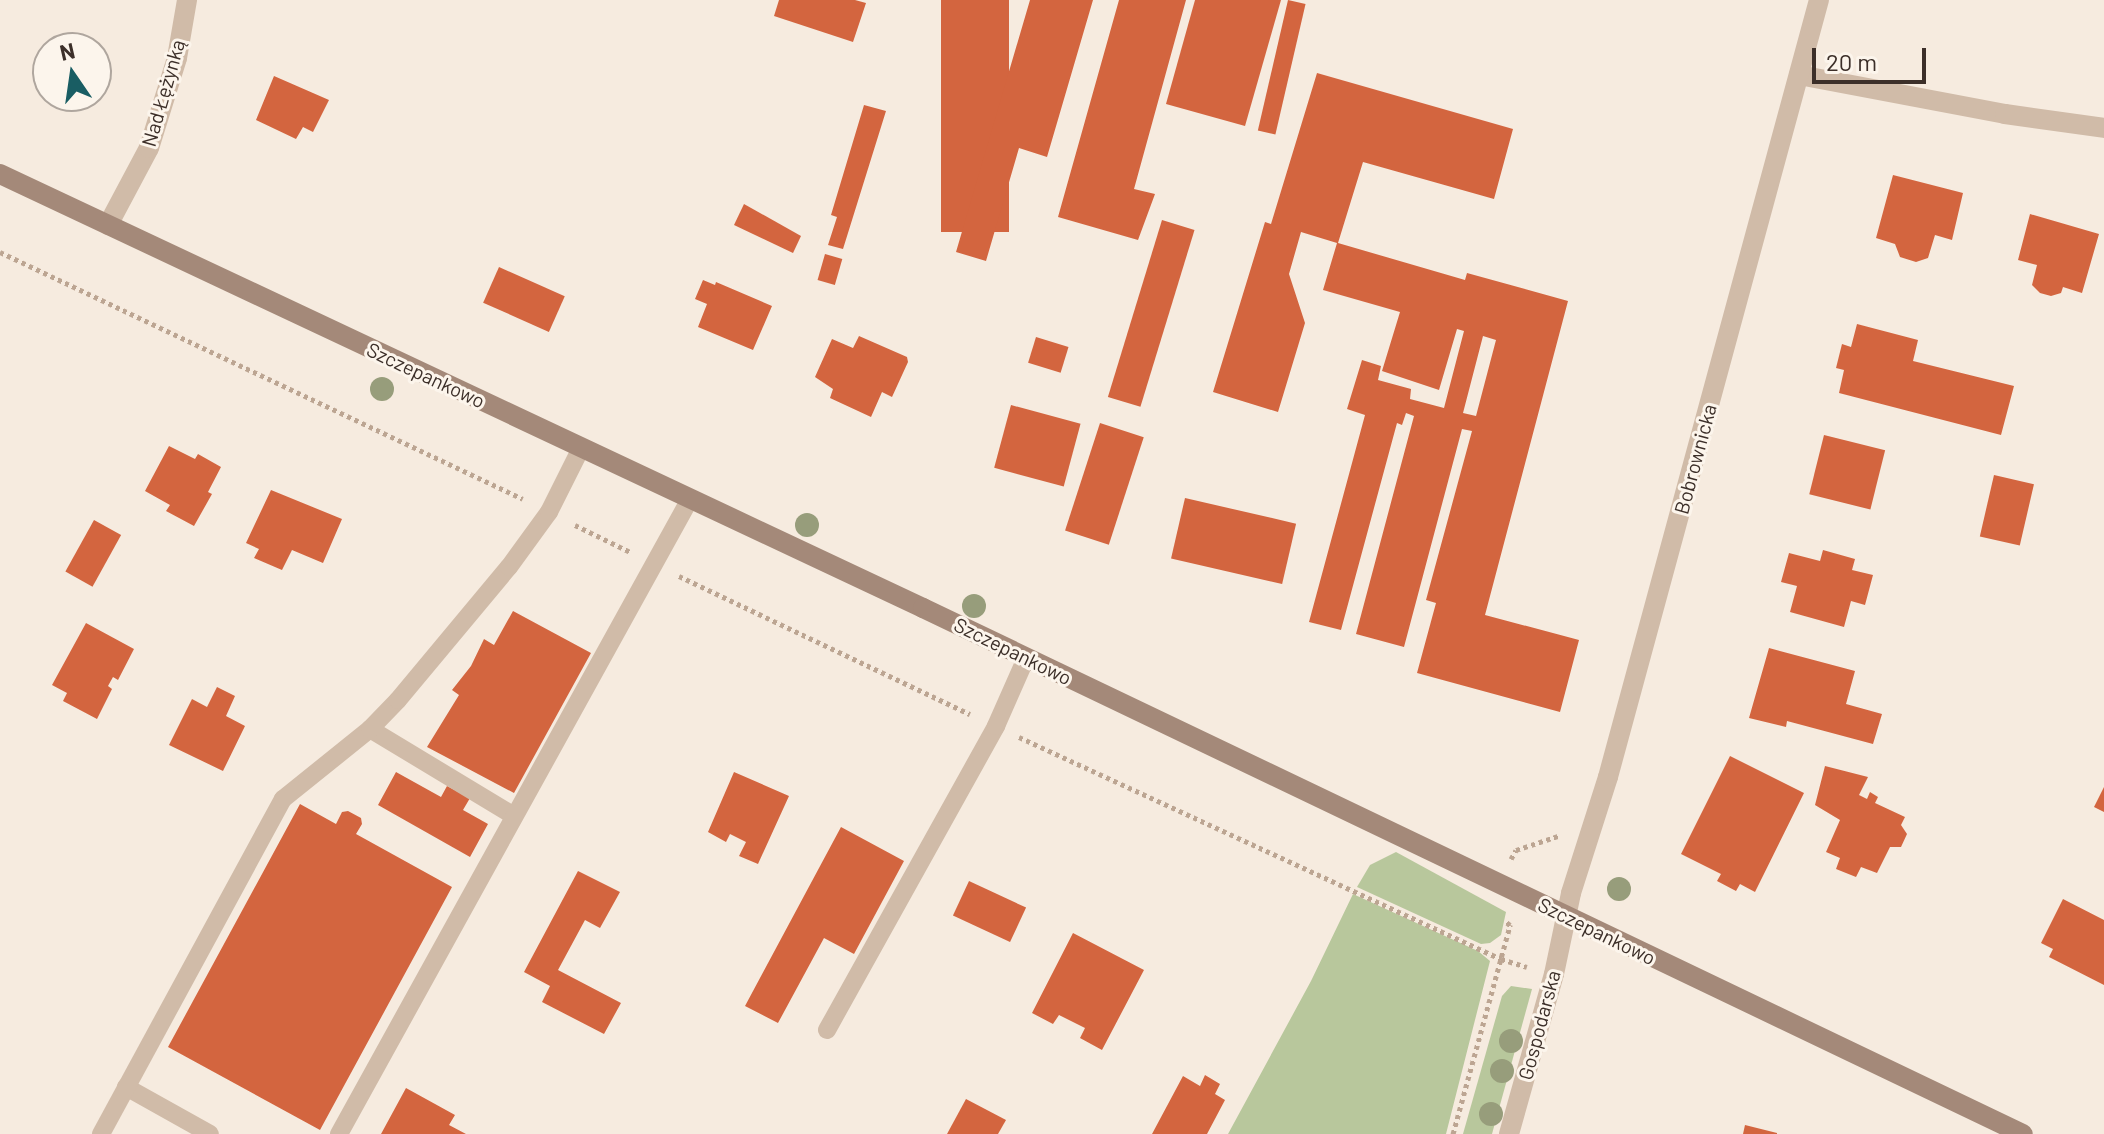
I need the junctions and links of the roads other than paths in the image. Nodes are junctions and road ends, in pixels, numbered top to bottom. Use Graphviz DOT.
graph roads {
  1 [pos="187,0"];
  2 [pos="1819,0"];
  3 [pos="1799,75"];
  4 [pos="2104,128"];
  5 [pos="0,174"];
  6 [pos="108,225"];
  7 [pos="581,448"];
  8 [pos="690,499"];
  9 [pos="1026,658"];
  10 [pos="370,729"];
  11 [pos="514,816"];
  12 [pos="1566,916"];
  13 [pos="827,1030"];
  14 [pos="126,1087"];
  15 [pos="101,1134"];
  16 [pos="210,1134"];
  17 [pos="339,1134"];
  18 [pos="1509,1134"];
  19 [pos="2023,1134"];
  1 -- 6 [label="street, Nad Łężynką"];
  2 -- 3 [label="street, Bobrownicka"];
  3 -- 4 [label="street"];
  3 -- 12 [label="street, Bobrownicka"];
  5 -- 6 [label="street, Szczepankowo"];
  6 -- 7 [label="street, Szczepankowo"];
  7 -- 8 [label="street, Szczepankowo"];
  7 -- 10 [label="lane"];
  8 -- 9 [label="street, Szczepankowo"];
  8 -- 11 [label="lane"];
  9 -- 12 [label="street, Szczepankowo"];
  9 -- 13 [label="lane"];
  10 -- 11 [label="lane"];
  10 -- 14 [label="lane"];
  11 -- 17 [label="lane"];
  12 -- 18 [label="street, Gospodarska"];
  12 -- 19 [label="street, Szczepankowo"];
  14 -- 15 [label="lane"];
  14 -- 16 [label="lane"];
}
